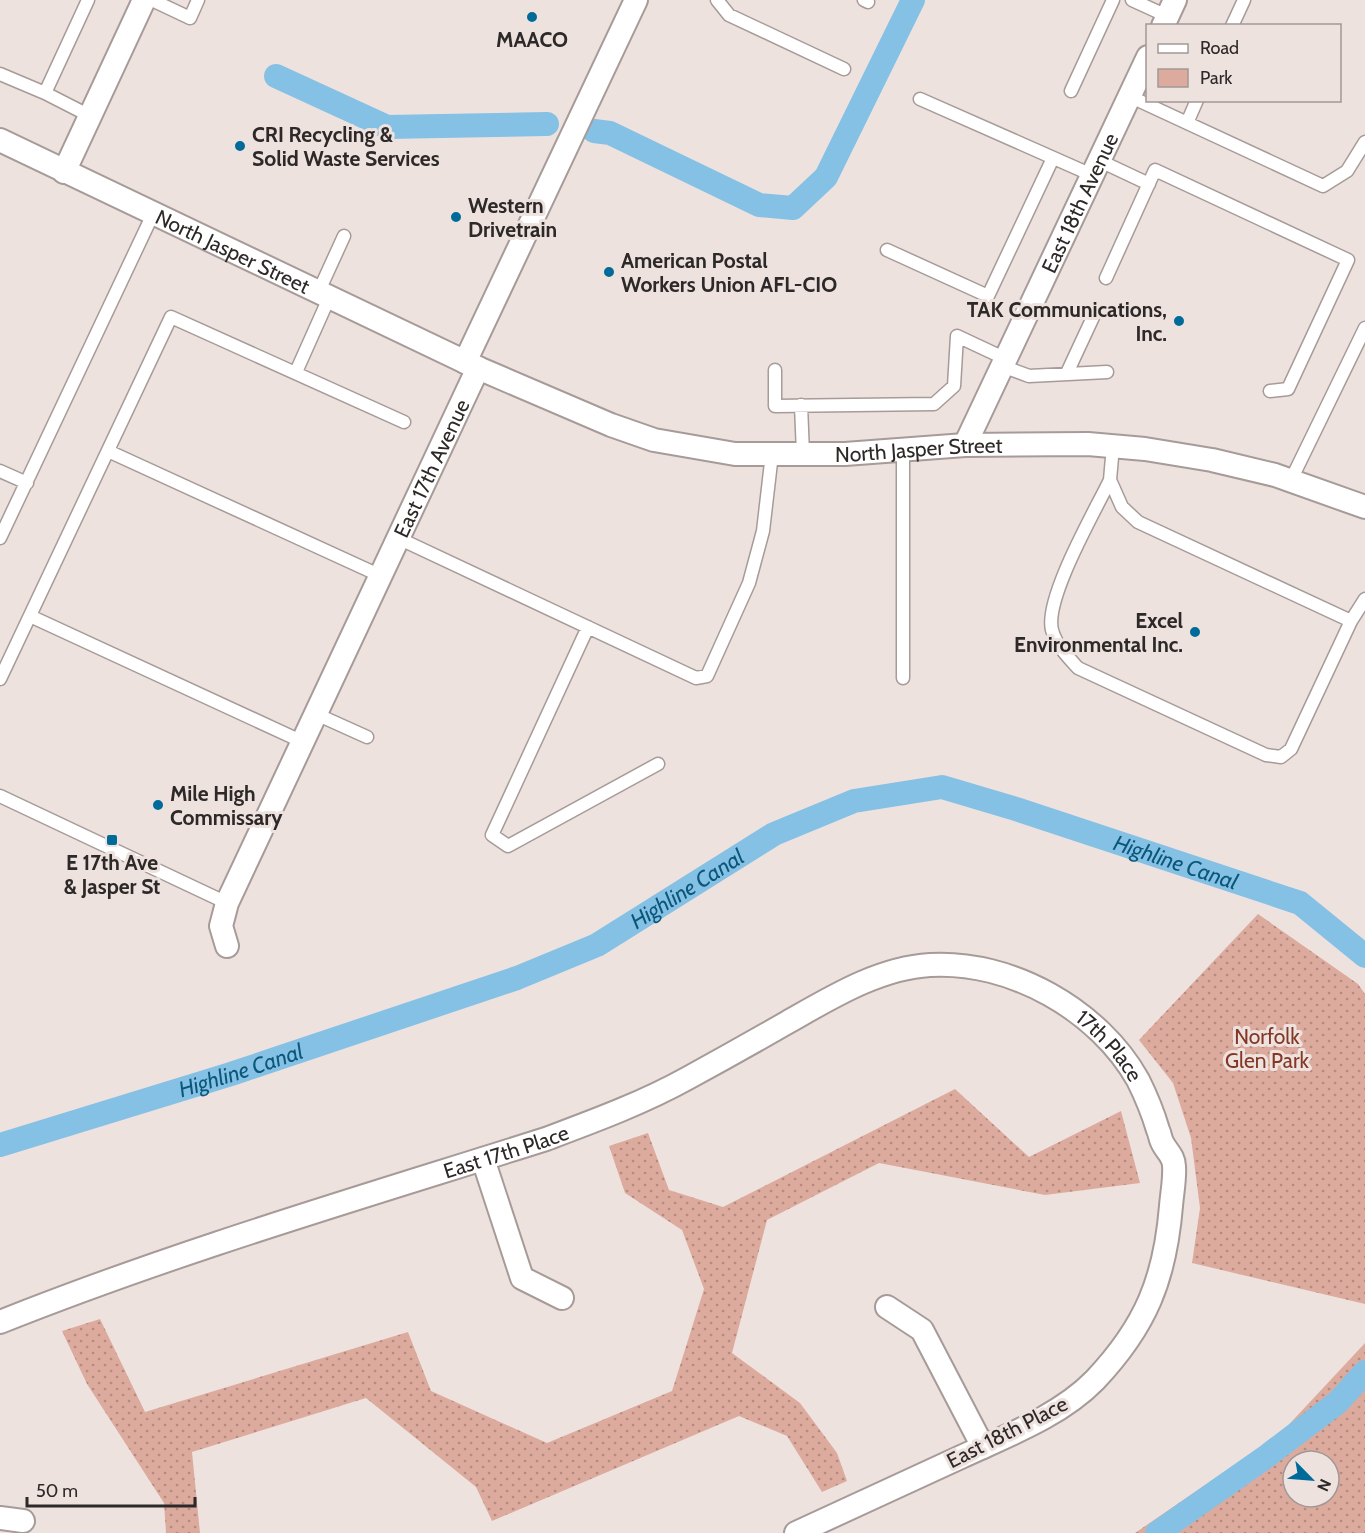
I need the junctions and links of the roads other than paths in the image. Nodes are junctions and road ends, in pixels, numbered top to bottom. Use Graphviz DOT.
graph roads {
  1 [pos="88,0"];
  2 [pos="144,0"];
  3 [pos="152,0"];
  4 [pos="198,0"];
  5 [pos="636,0"];
  6 [pos="717,0"];
  7 [pos="1113,0"];
  8 [pos="1132,0"];
  9 [pos="1244,0"];
  10 [pos="1168,14"];
  11 [pos="1233,24"];
  12 [pos="1146,61"];
  13 [pos="844,69"];
  14 [pos="0,74"];
  15 [pos="1071,90"];
  16 [pos="45,93"];
  17 [pos="1129,96"];
  18 [pos="920,99"];
  19 [pos="1196,102"];
  20 [pos="90,116"];
  21 [pos="1187,123"];
  22 [pos="0,140"];
  23 [pos="1365,142"];
  24 [pos="1053,158"];
  25 [pos="1095,168"];
  26 [pos="64,172"];
  27 [pos="1149,184"];
  28 [pos="153,214"];
  29 [pos="344,236"];
  30 [pos="887,250"];
  31 [pos="1106,278"];
  32 [pos="323,296"];
  33 [pos="1094,315"];
  34 [pos="1365,328"];
  35 [pos="1004,363"];
  36 [pos="472,365"];
  37 [pos="775,370"];
  38 [pos="296,372"];
  39 [pos="1107,372"];
  40 [pos="1067,373"];
  41 [pos="1270,391"];
  42 [pos="801,405"];
  43 [pos="404,422"];
  44 [pos="965,445"];
  45 [pos="1113,446"];
  46 [pos="903,449"];
  47 [pos="108,451"];
  48 [pos="772,454"];
  49 [pos="803,454"];
  50 [pos="0,471"];
  51 [pos="1110,480"];
  52 [pos="1291,480"];
  53 [pos="27,483"];
  54 [pos="1365,507"];
  55 [pos="0,538"];
  56 [pos="398,538"];
  57 [pos="381,576"];
  58 [pos="1365,599"];
  59 [pos="30,616"];
  60 [pos="1352,621"];
  61 [pos="588,627"];
  62 [pos="903,678"];
  63 [pos="0,679"];
  64 [pos="316,714"];
  65 [pos="367,737"];
  66 [pos="303,742"];
  67 [pos="658,764"];
  68 [pos="0,796"];
  69 [pos="227,903"];
  70 [pos="227,946"];
  71 [pos="999,973"];
  72 [pos="483,1159"];
  73 [pos="1175,1161"];
  74 [pos="562,1298"];
  75 [pos="887,1307"];
  76 [pos="0,1322"];
  77 [pos="983,1447"];
  78 [pos="0,1518"];
  79 [pos="23,1521"];
  80 [pos="796,1533"];
  1 -- 16 [label="lane"];
  2 -- 20 [label="street"];
  3 -- 4 [label="lane"];
  5 -- 36 [label="street, East 17th Avenue"];
  6 -- 13 [label="lane"];
  7 -- 15 [label="lane"];
  8 -- 10 [label="lane"];
  9 -- 11 [label="lane"];
  12 -- 17 [label="street, East 18th Avenue"];
  14 -- 16 [label="lane"];
  16 -- 20 [label="lane"];
  17 -- 21 [label="lane"];
  17 -- 25 [label="street, East 18th Avenue"];
  18 -- 24 [label="lane"];
  19 -- 21 [label="lane"];
  20 -- 26 [label="street"];
  21 -- 23 [label="lane"];
  22 -- 26 [label="street, North Jasper Street"];
  24 -- 25 [label="lane"];
  24 -- 30 [label="lane"];
  25 -- 27 [label="lane"];
  25 -- 35 [label="street, East 18th Avenue"];
  26 -- 28 [label="street, North Jasper Street"];
  27 -- 31 [label="lane"];
  27 -- 41 [label="lane"];
  28 -- 32 [label="street, North Jasper Street"];
  28 -- 53 [label="lane"];
  29 -- 32 [label="lane"];
  32 -- 36 [label="street, North Jasper Street"];
  32 -- 38 [label="lane"];
  33 -- 40 [label="lane"];
  34 -- 52 [label="lane"];
  35 -- 40 [label="lane"];
  35 -- 42 [label="lane"];
  35 -- 44 [label="street, East 18th Avenue"];
  36 -- 48 [label="street, North Jasper Street"];
  36 -- 56 [label="street, East 17th Avenue"];
  37 -- 42 [label="lane"];
  38 -- 43 [label="lane"];
  38 -- 47 [label="lane"];
  39 -- 40 [label="lane"];
  42 -- 49 [label="lane"];
  44 -- 45 [label="street, North Jasper Street"];
  44 -- 46 [label="street, North Jasper Street"];
  45 -- 51 [label="lane"];
  45 -- 52 [label="street, North Jasper Street"];
  46 -- 49 [label="street, North Jasper Street"];
  46 -- 62 [label="lane"];
  47 -- 57 [label="lane"];
  47 -- 59 [label="lane"];
  48 -- 49 [label="street, North Jasper Street"];
  48 -- 61 [label="lane"];
  50 -- 53 [label="lane"];
  51 -- 60 [label="lane"];
  51 -- 60 [label="lane"];
  52 -- 54 [label="street, North Jasper Street"];
  53 -- 55 [label="lane"];
  56 -- 57 [label="street, East 17th Avenue"];
  56 -- 61 [label="lane"];
  57 -- 64 [label="street, East 17th Avenue"];
  58 -- 60 [label="lane"];
  59 -- 63 [label="lane"];
  59 -- 66 [label="lane"];
  61 -- 67 [label="lane"];
  64 -- 65 [label="lane"];
  64 -- 66 [label="street, East 17th Avenue"];
  66 -- 69 [label="street, East 17th Avenue"];
  68 -- 69 [label="lane"];
  69 -- 70 [label="street, East 17th Avenue"];
  71 -- 72 [label="street, East 17th Place"];
  71 -- 73 [label="street, 17th Place"];
  72 -- 74 [label="street"];
  72 -- 76 [label="street, East 17th Place"];
  73 -- 77 [label="street, East 18th Place"];
  75 -- 77 [label="street"];
  77 -- 80 [label="street, East 18th Place"];
  78 -- 79 [label="street"];
}
